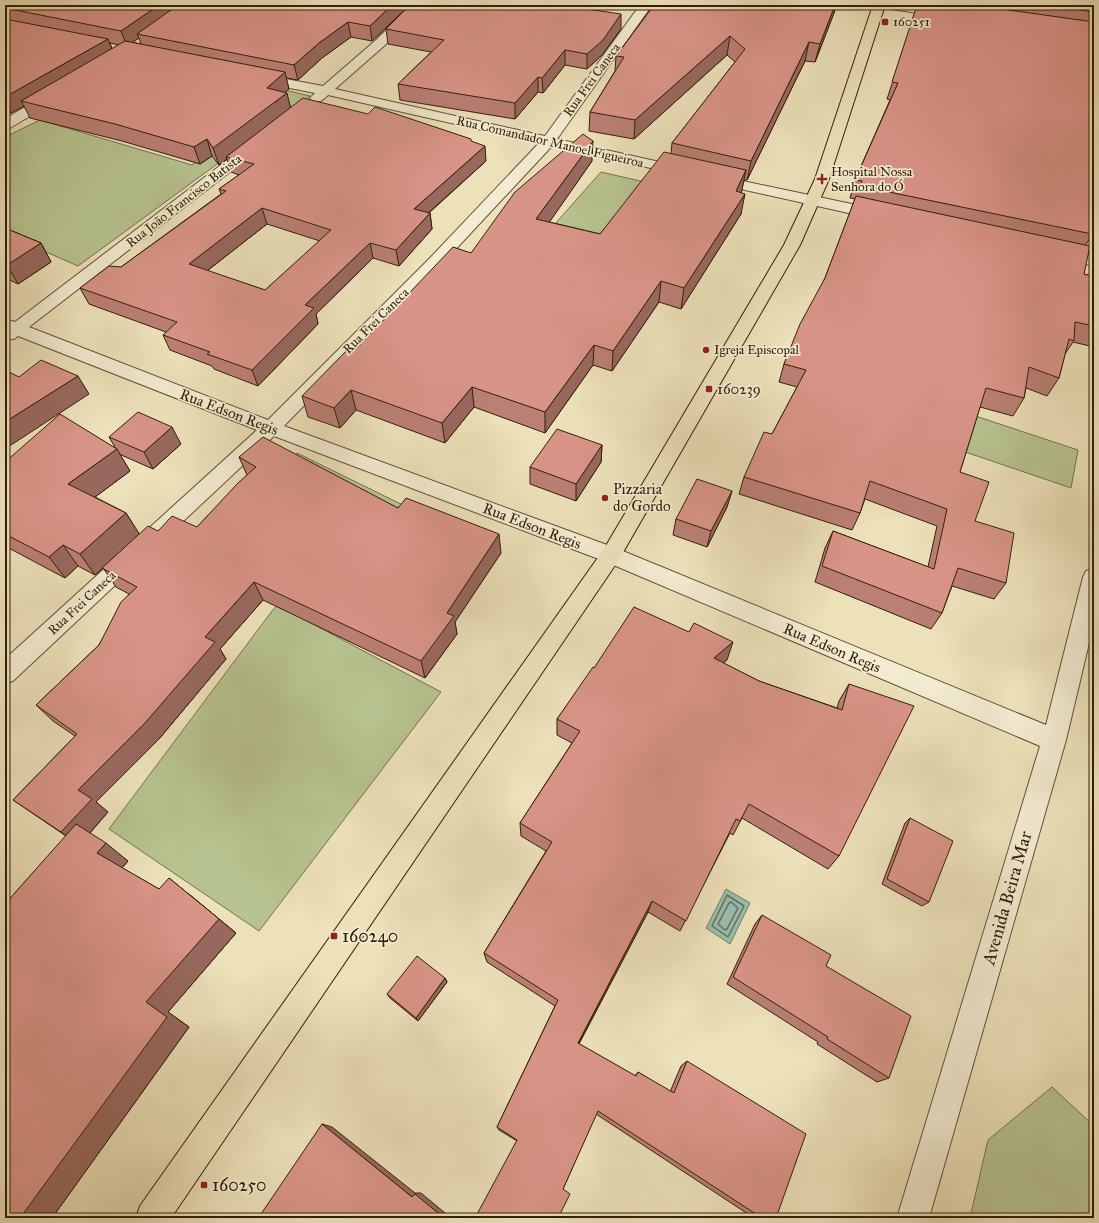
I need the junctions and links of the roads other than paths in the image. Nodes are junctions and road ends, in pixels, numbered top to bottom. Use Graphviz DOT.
graph roads {
  1 [pos="419,5"];
  2 [pos="646,5"];
  3 [pos="879,5"];
  4 [pos="884,5"];
  5 [pos="954,15"];
  6 [pos="250,76"];
  7 [pos="326,91"];
  8 [pos="60,93"];
  9 [pos="307,106"];
  10 [pos="5,125"];
  11 [pos="263,140"];
  12 [pos="549,141"];
  13 [pos="813,201"];
  14 [pos="891,218"];
  15 [pos="1047,251"];
  16 [pos="1094,261"];
  17 [pos="9,330"];
  18 [pos="271,428"];
  19 [pos="611,556"];
  20 [pos="1094,577"];
  21 [pos="5,674"];
  22 [pos="1054,740"];
  23 [pos="152,1218"];
  24 [pos="913,1218"];
  1 -- 7 [label="street"];
  2 -- 12 [label="street, Rua Frei Caneca"];
  3 -- 13 [label="main road"];
  4 -- 5 [label="street"];
  6 -- 7 [label="street, Rua Comandador Manoel Figueiroa"];
  7 -- 9 [label="street"];
  7 -- 12 [label="street, Rua Comandador Manoel Figueiroa"];
  8 -- 10 [label="street"];
  11 -- 17 [label="street, Rua João Francisco Batista"];
  12 -- 13 [label="street, Rua Comandador Manoel Figueiroa"];
  12 -- 18 [label="street, Rua Frei Caneca"];
  13 -- 14 [label="street, Rua Comandador Manoel Figueiroa"];
  13 -- 19 [label="main road"];
  15 -- 16 [label="street"];
  17 -- 18 [label="street, Rua Edson Regis"];
  18 -- 19 [label="street, Rua Edson Regis"];
  18 -- 21 [label="street, Rua Frei Caneca"];
  19 -- 22 [label="street, Rua Edson Regis"];
  19 -- 23 [label="main road"];
  20 -- 22 [label="street, Avenida Beira Mar"];
  22 -- 24 [label="street, Avenida Beira Mar"];
}
